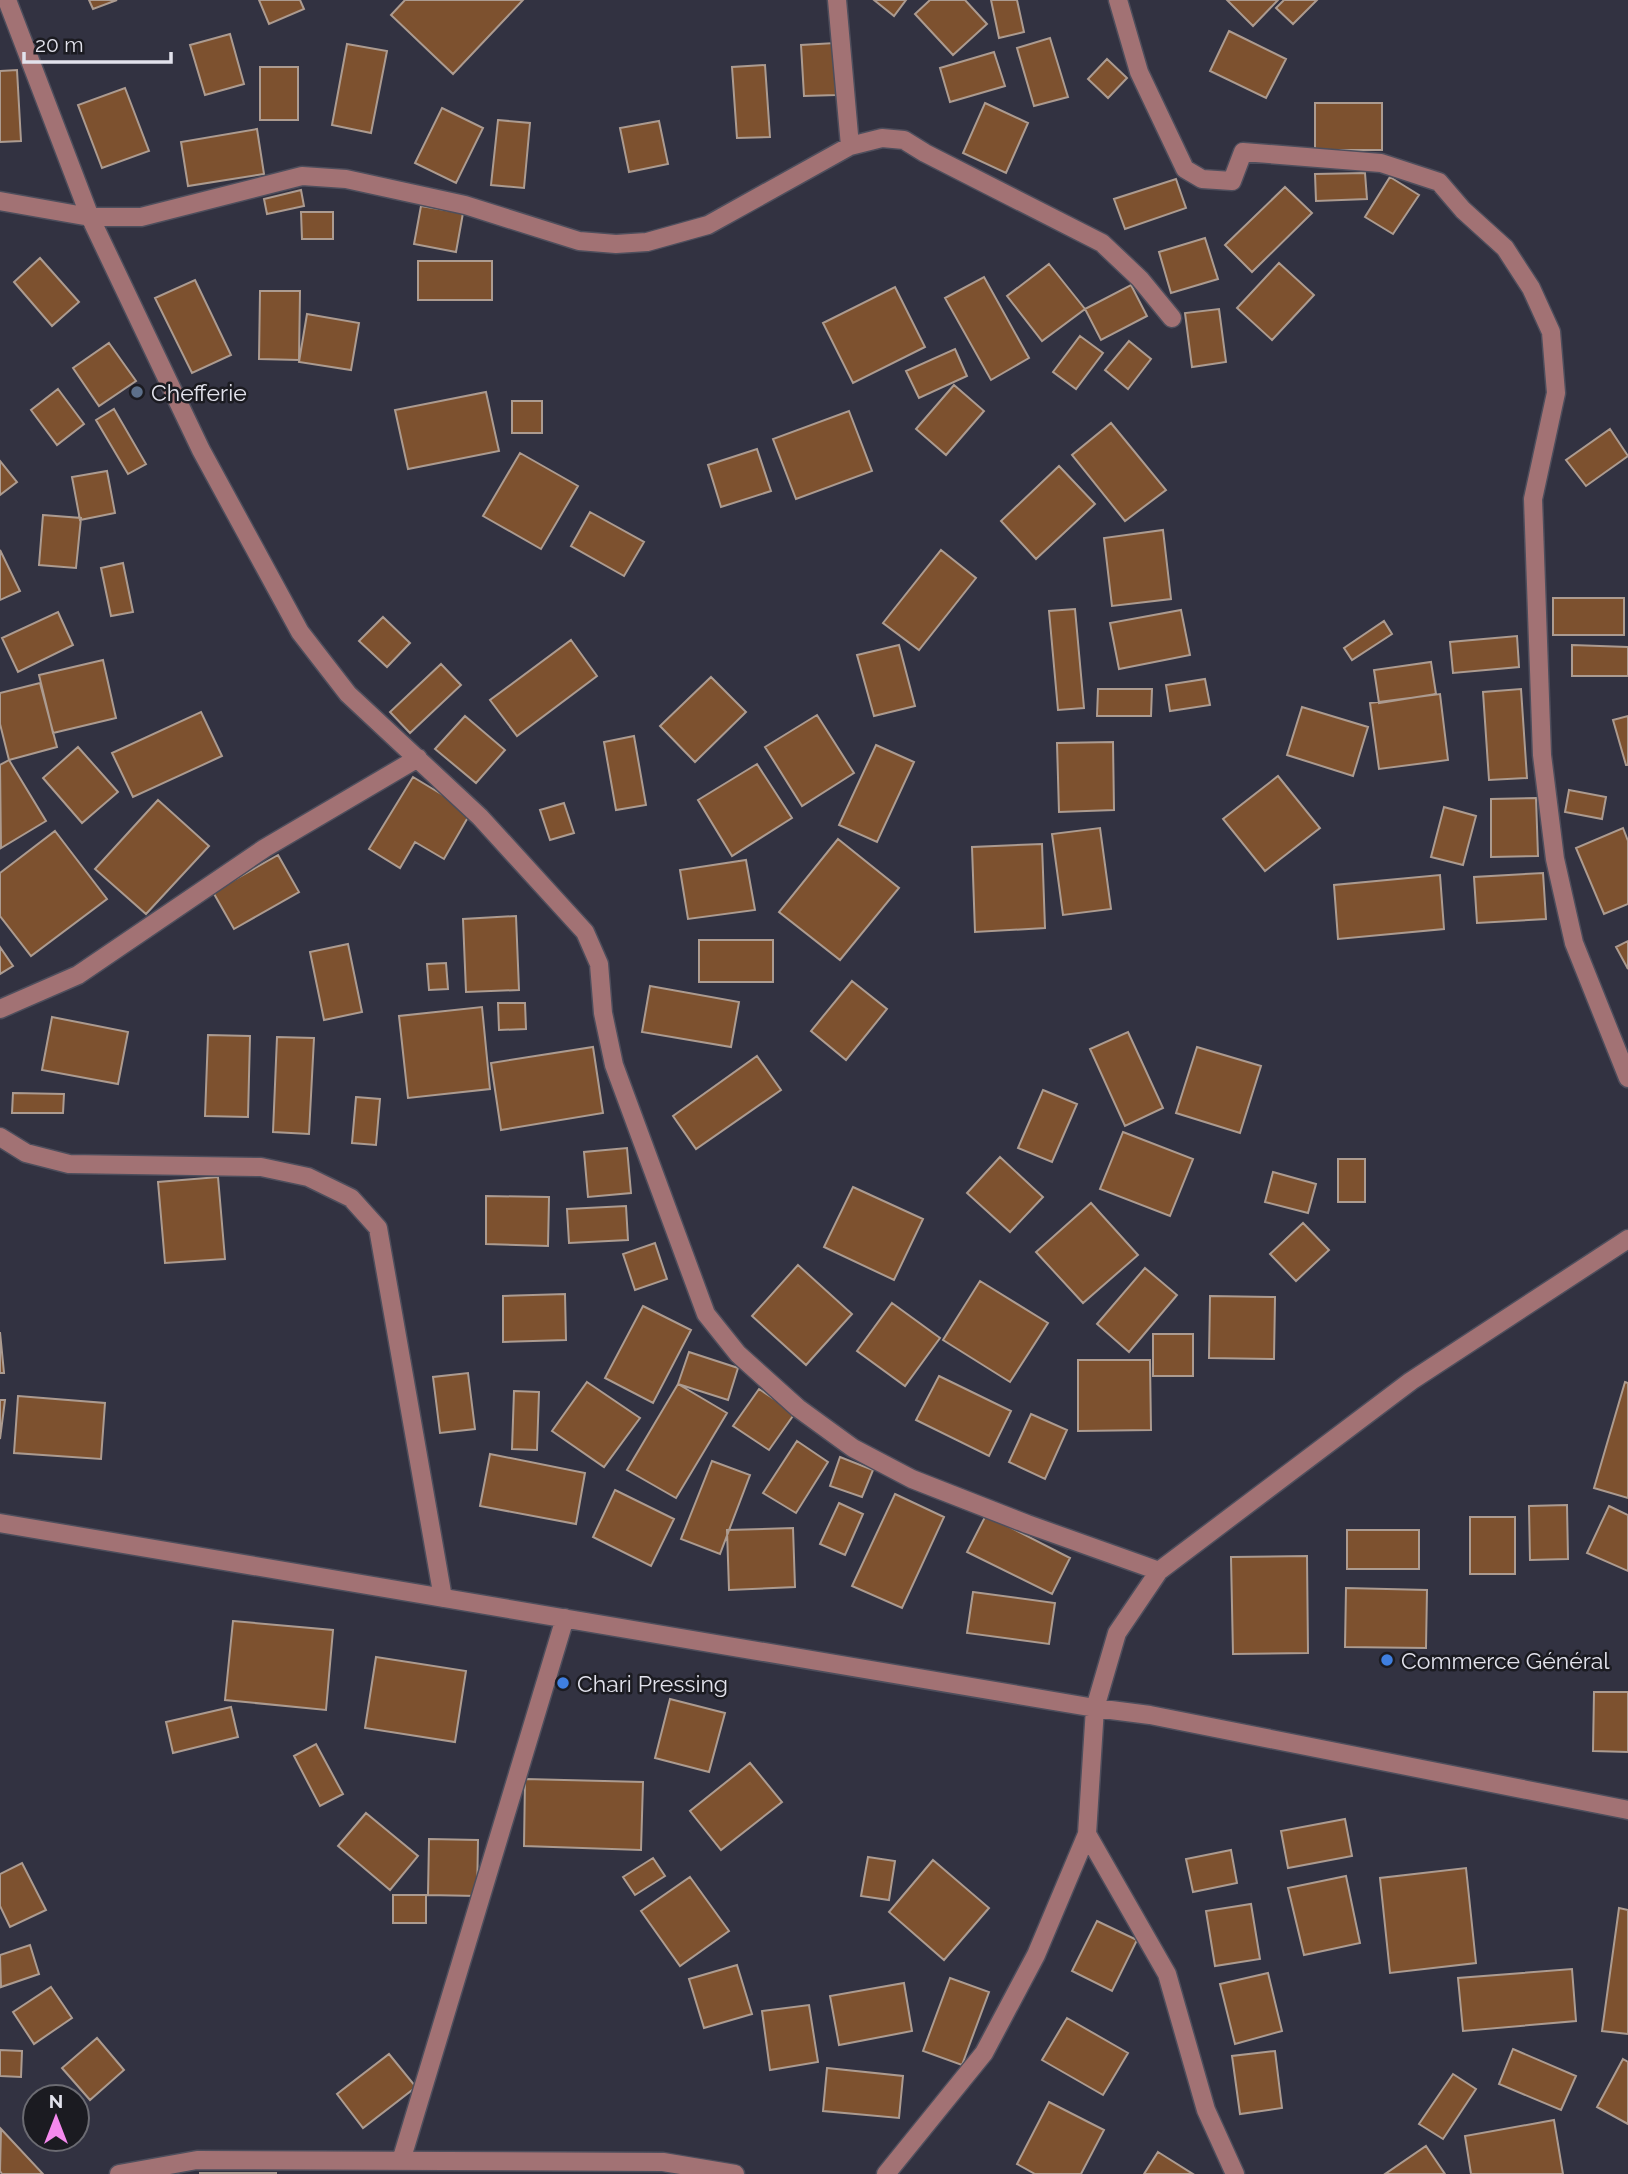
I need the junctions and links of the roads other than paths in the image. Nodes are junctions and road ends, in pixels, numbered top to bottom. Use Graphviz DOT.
graph roads {
  1 [pos="7,0"];
  2 [pos="836,0"];
  3 [pos="1118,0"];
  4 [pos="850,146"];
  5 [pos="0,201"];
  6 [pos="90,217"];
  7 [pos="1172,318"];
  8 [pos="418,758"];
  9 [pos="0,1009"];
  10 [pos="1628,1078"];
  11 [pos="0,1137"];
  12 [pos="1628,1239"];
  13 [pos="0,1523"];
  14 [pos="1159,1571"];
  15 [pos="443,1598"];
  16 [pos="565,1618"];
  17 [pos="1095,1708"];
  18 [pos="1628,1810"];
  19 [pos="1087,1834"];
  20 [pos="401,2161"];
  21 [pos="119,2174"];
  22 [pos="735,2174"];
  23 [pos="886,2174"];
  24 [pos="1235,2174"];
  1 -- 6 [label="street"];
  2 -- 4 [label="street"];
  3 -- 10 [label="street"];
  4 -- 6 [label="street"];
  4 -- 7 [label="street"];
  5 -- 6 [label="street"];
  6 -- 8 [label="street"];
  8 -- 9 [label="street"];
  8 -- 14 [label="street"];
  11 -- 15 [label="street"];
  12 -- 14 [label="street"];
  13 -- 15 [label="street"];
  14 -- 17 [label="street"];
  15 -- 16 [label="street"];
  16 -- 17 [label="street"];
  16 -- 20 [label="street"];
  17 -- 18 [label="street"];
  17 -- 19 [label="street"];
  19 -- 23 [label="street"];
  19 -- 24 [label="street"];
  20 -- 21 [label="street"];
  20 -- 22 [label="street"];
}
